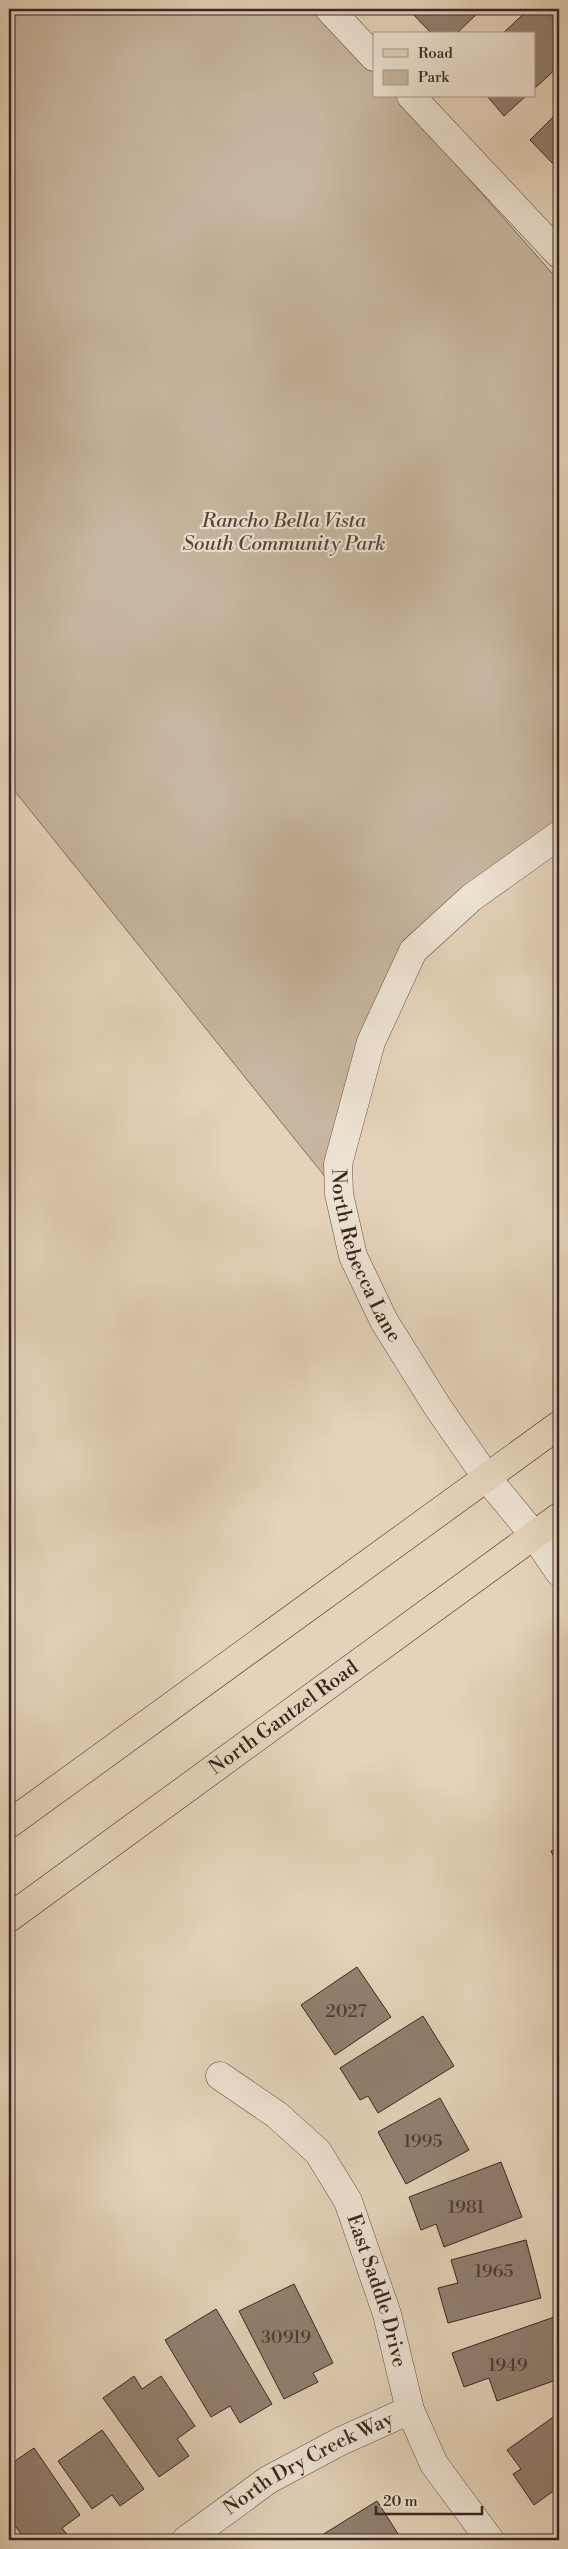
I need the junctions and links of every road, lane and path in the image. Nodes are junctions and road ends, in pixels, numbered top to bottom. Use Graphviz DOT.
graph roads {
  1 [pos="329,9"];
  2 [pos="373,56"];
  3 [pos="413,98"];
  4 [pos="559,254"];
  5 [pos="559,835"];
  6 [pos="559,1425"];
  7 [pos="487,1478"];
  8 [pos="559,1517"];
  9 [pos="534,1535"];
  10 [pos="559,1572"];
  11 [pos="9,1824"];
  12 [pos="9,1918"];
  13 [pos="220,2076"];
  14 [pos="410,2410"];
  15 [pos="186,2540"];
  16 [pos="490,2540"];
  1 -- 2 [label="street"];
  3 -- 4 [label="street"];
  5 -- 7 [label="street, North Rebecca Lane"];
  6 -- 7 [label="main road"];
  7 -- 9 [label="street, North Rebecca Lane"];
  7 -- 11 [label="main road"];
  8 -- 9 [label="main road, North Gantzel Road"];
  9 -- 10 [label="street, North Rebecca Lane"];
  9 -- 12 [label="main road, North Gantzel Road"];
  13 -- 14 [label="street, East Saddle Drive"];
  14 -- 15 [label="street, North Dry Creek Way"];
  14 -- 16 [label="street, East Saddle Drive"];
}
